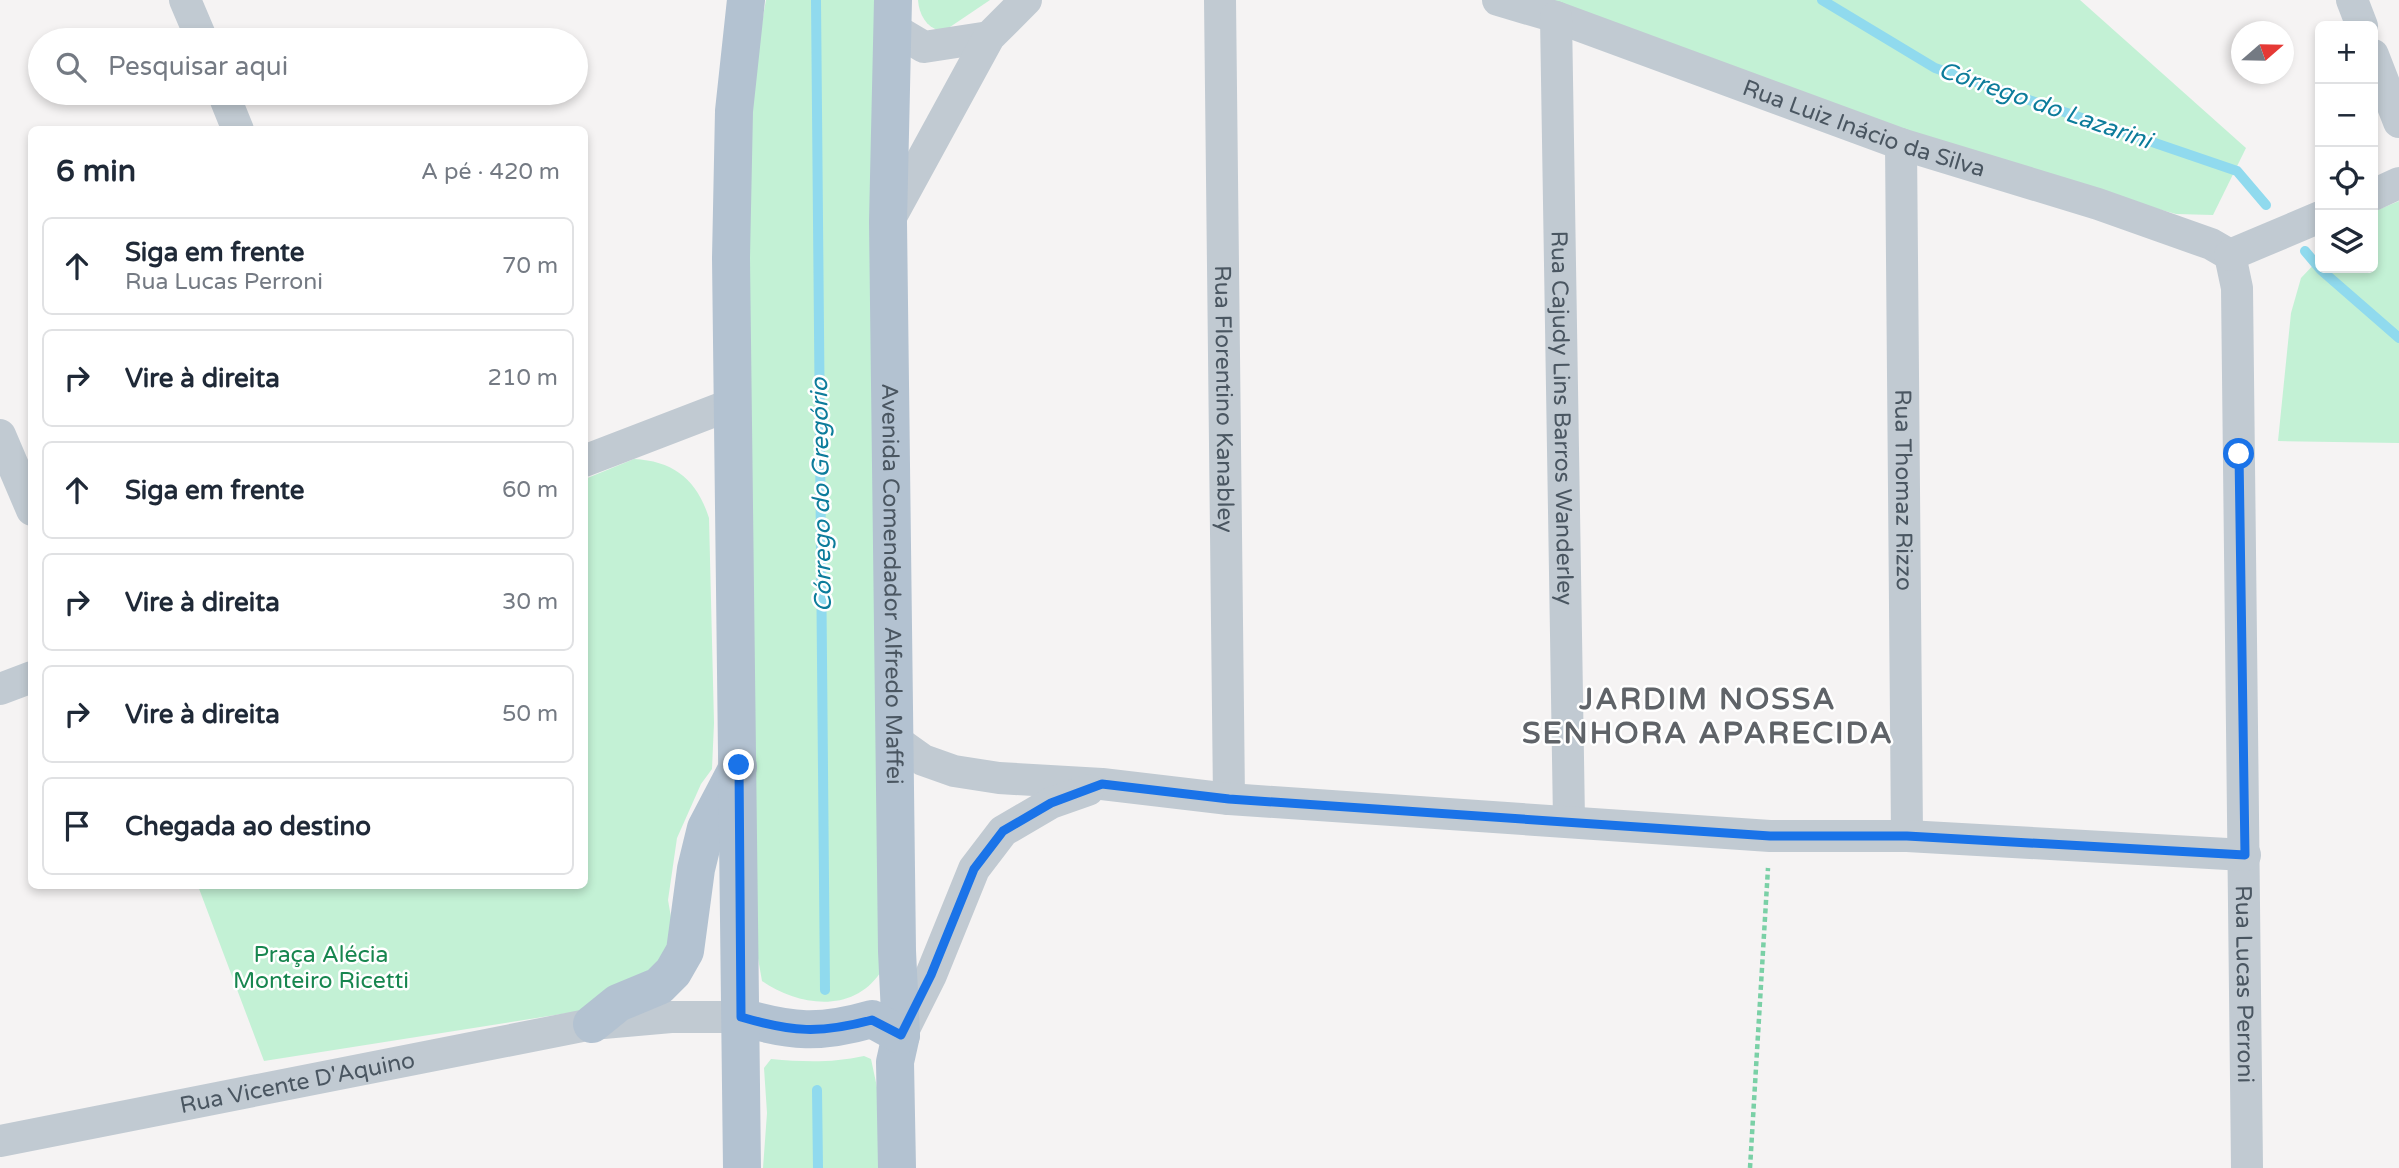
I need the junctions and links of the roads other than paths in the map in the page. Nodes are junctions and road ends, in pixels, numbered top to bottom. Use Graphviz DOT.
graph roads {
  1 [pos="186,0"];
  2 [pos="746,0"];
  3 [pos="1026,0"];
  4 [pos="1220,0"];
  5 [pos="1498,0"];
  6 [pos="2351,0"];
  7 [pos="893,14"];
  8 [pos="1556,17"];
  9 [pos="2360,21"];
  10 [pos="197,28"];
  11 [pos="989,37"];
  12 [pos="2378,68"];
  13 [pos="228,105"];
  14 [pos="2399,122"];
  15 [pos="236,126"];
  16 [pos="1901,144"];
  17 [pos="2399,183"];
  18 [pos="2378,193"];
  19 [pos="2315,219"];
  20 [pos="888,222"];
  21 [pos="2230,255"];
  22 [pos="735,403"];
  23 [pos="0,435"];
  24 [pos="588,459"];
  25 [pos="28,501"];
  26 [pos="28,678"];
  27 [pos="0,689"];
  28 [pos="895,740"];
  29 [pos="739,765"];
  30 [pos="1102,784"];
  31 [pos="1229,799"];
  32 [pos="1569,820"];
  33 [pos="1907,836"];
  34 [pos="2245,855"];
  35 [pos="741,1017"];
  36 [pos="592,1024"];
  37 [pos="901,1035"];
  38 [pos="0,1141"];
  39 [pos="742,1168"];
  40 [pos="897,1168"];
  41 [pos="2247,1168"];
  1 -- 10 [label="street"];
  2 -- 22 [label="main road"];
  3 -- 11 [label="street"];
  4 -- 31 [label="street, Rua Florentino Kanabley"];
  5 -- 8 [label="street, Rua Luiz Inácio da Silva"];
  6 -- 9 [label="street"];
  7 -- 11 [label="street"];
  7 -- 20 [label="main road, Avenida Comendador Alfredo Maffei"];
  8 -- 16 [label="street, Rua Luiz Inácio da Silva"];
  8 -- 32 [label="street, Rua Cajudy Lins Barros Wanderley"];
  11 -- 20 [label="street"];
  12 -- 14 [label="street"];
  13 -- 15 [label="street"];
  16 -- 21 [label="street, Rua Luiz Inácio da Silva"];
  16 -- 33 [label="street, Rua Thomaz Rizzo"];
  17 -- 18 [label="street"];
  19 -- 21 [label="street"];
  20 -- 28 [label="main road, Avenida Comendador Alfredo Maffei"];
  21 -- 34 [label="street, Rua Lucas Perroni"];
  22 -- 24 [label="street"];
  22 -- 29 [label="main road"];
  23 -- 25 [label="street"];
  26 -- 27 [label="street"];
  28 -- 30 [label="street"];
  28 -- 37 [label="main road, Avenida Comendador Alfredo Maffei"];
  29 -- 35 [label="main road"];
  29 -- 36 [label="main road"];
  30 -- 31 [label="street"];
  30 -- 37 [label="street"];
  31 -- 32 [label="street"];
  32 -- 33 [label="street"];
  33 -- 34 [label="street"];
  34 -- 41 [label="street, Rua Lucas Perroni"];
  35 -- 36 [label="street"];
  35 -- 37 [label="main road"];
  35 -- 39 [label="main road"];
  36 -- 38 [label="street, Rua Vicente D'Aquino"];
  37 -- 40 [label="main road, Avenida Comendador Alfredo Maffei"];
}
